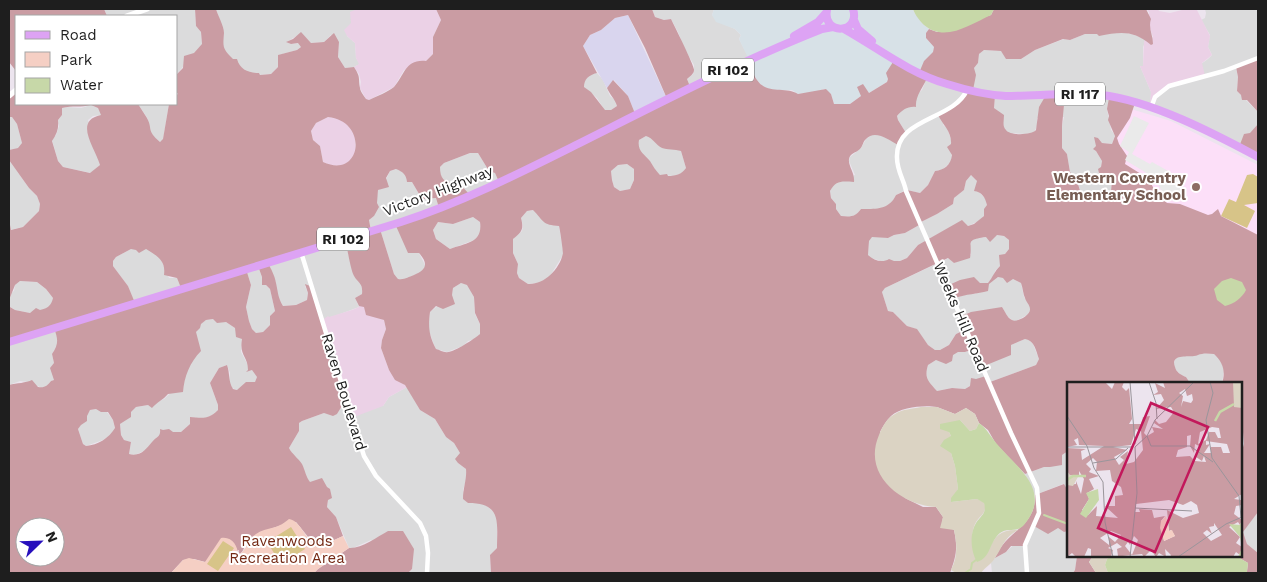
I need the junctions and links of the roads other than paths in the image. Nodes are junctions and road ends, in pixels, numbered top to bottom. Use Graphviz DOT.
graph roads {
  1 [pos="146,9"];
  2 [pos="862,9"];
  3 [pos="827,11"];
  4 [pos="129,15"];
  5 [pos="854,15"];
  6 [pos="833,27"];
  7 [pos="844,28"];
  8 [pos="773,48"];
  9 [pos="1258,58"];
  10 [pos="896,61"];
  11 [pos="967,90"];
  12 [pos="1151,108"];
  13 [pos="1258,157"];
  14 [pos="301,252"];
  15 [pos="9,342"];
  16 [pos="427,573"];
  17 [pos="1027,573"];
  1 -- 4 [label="street"];
  2 -- 5 [label="main road"];
  3 -- 6 [label="main road"];
  3 -- 8 [label="main road, Victory Highway / RI 102"];
  5 -- 7 [label="main road"];
  5 -- 10 [label="main road, RI 117"];
  6 -- 7 [label="main road"];
  6 -- 8 [label="main road, Victory Highway / RI 102"];
  7 -- 10 [label="main road"];
  8 -- 14 [label="main road, Victory Highway / RI 102"];
  9 -- 12 [label="street"];
  10 -- 11 [label="main road, RI 117"];
  11 -- 12 [label="main road, RI 117"];
  11 -- 17 [label="street, Weeks Hill Road"];
  12 -- 13 [label="main road, RI 117"];
  14 -- 15 [label="main road, Victory Highway / RI 102"];
  14 -- 16 [label="street, Raven Boulevard"];
}
